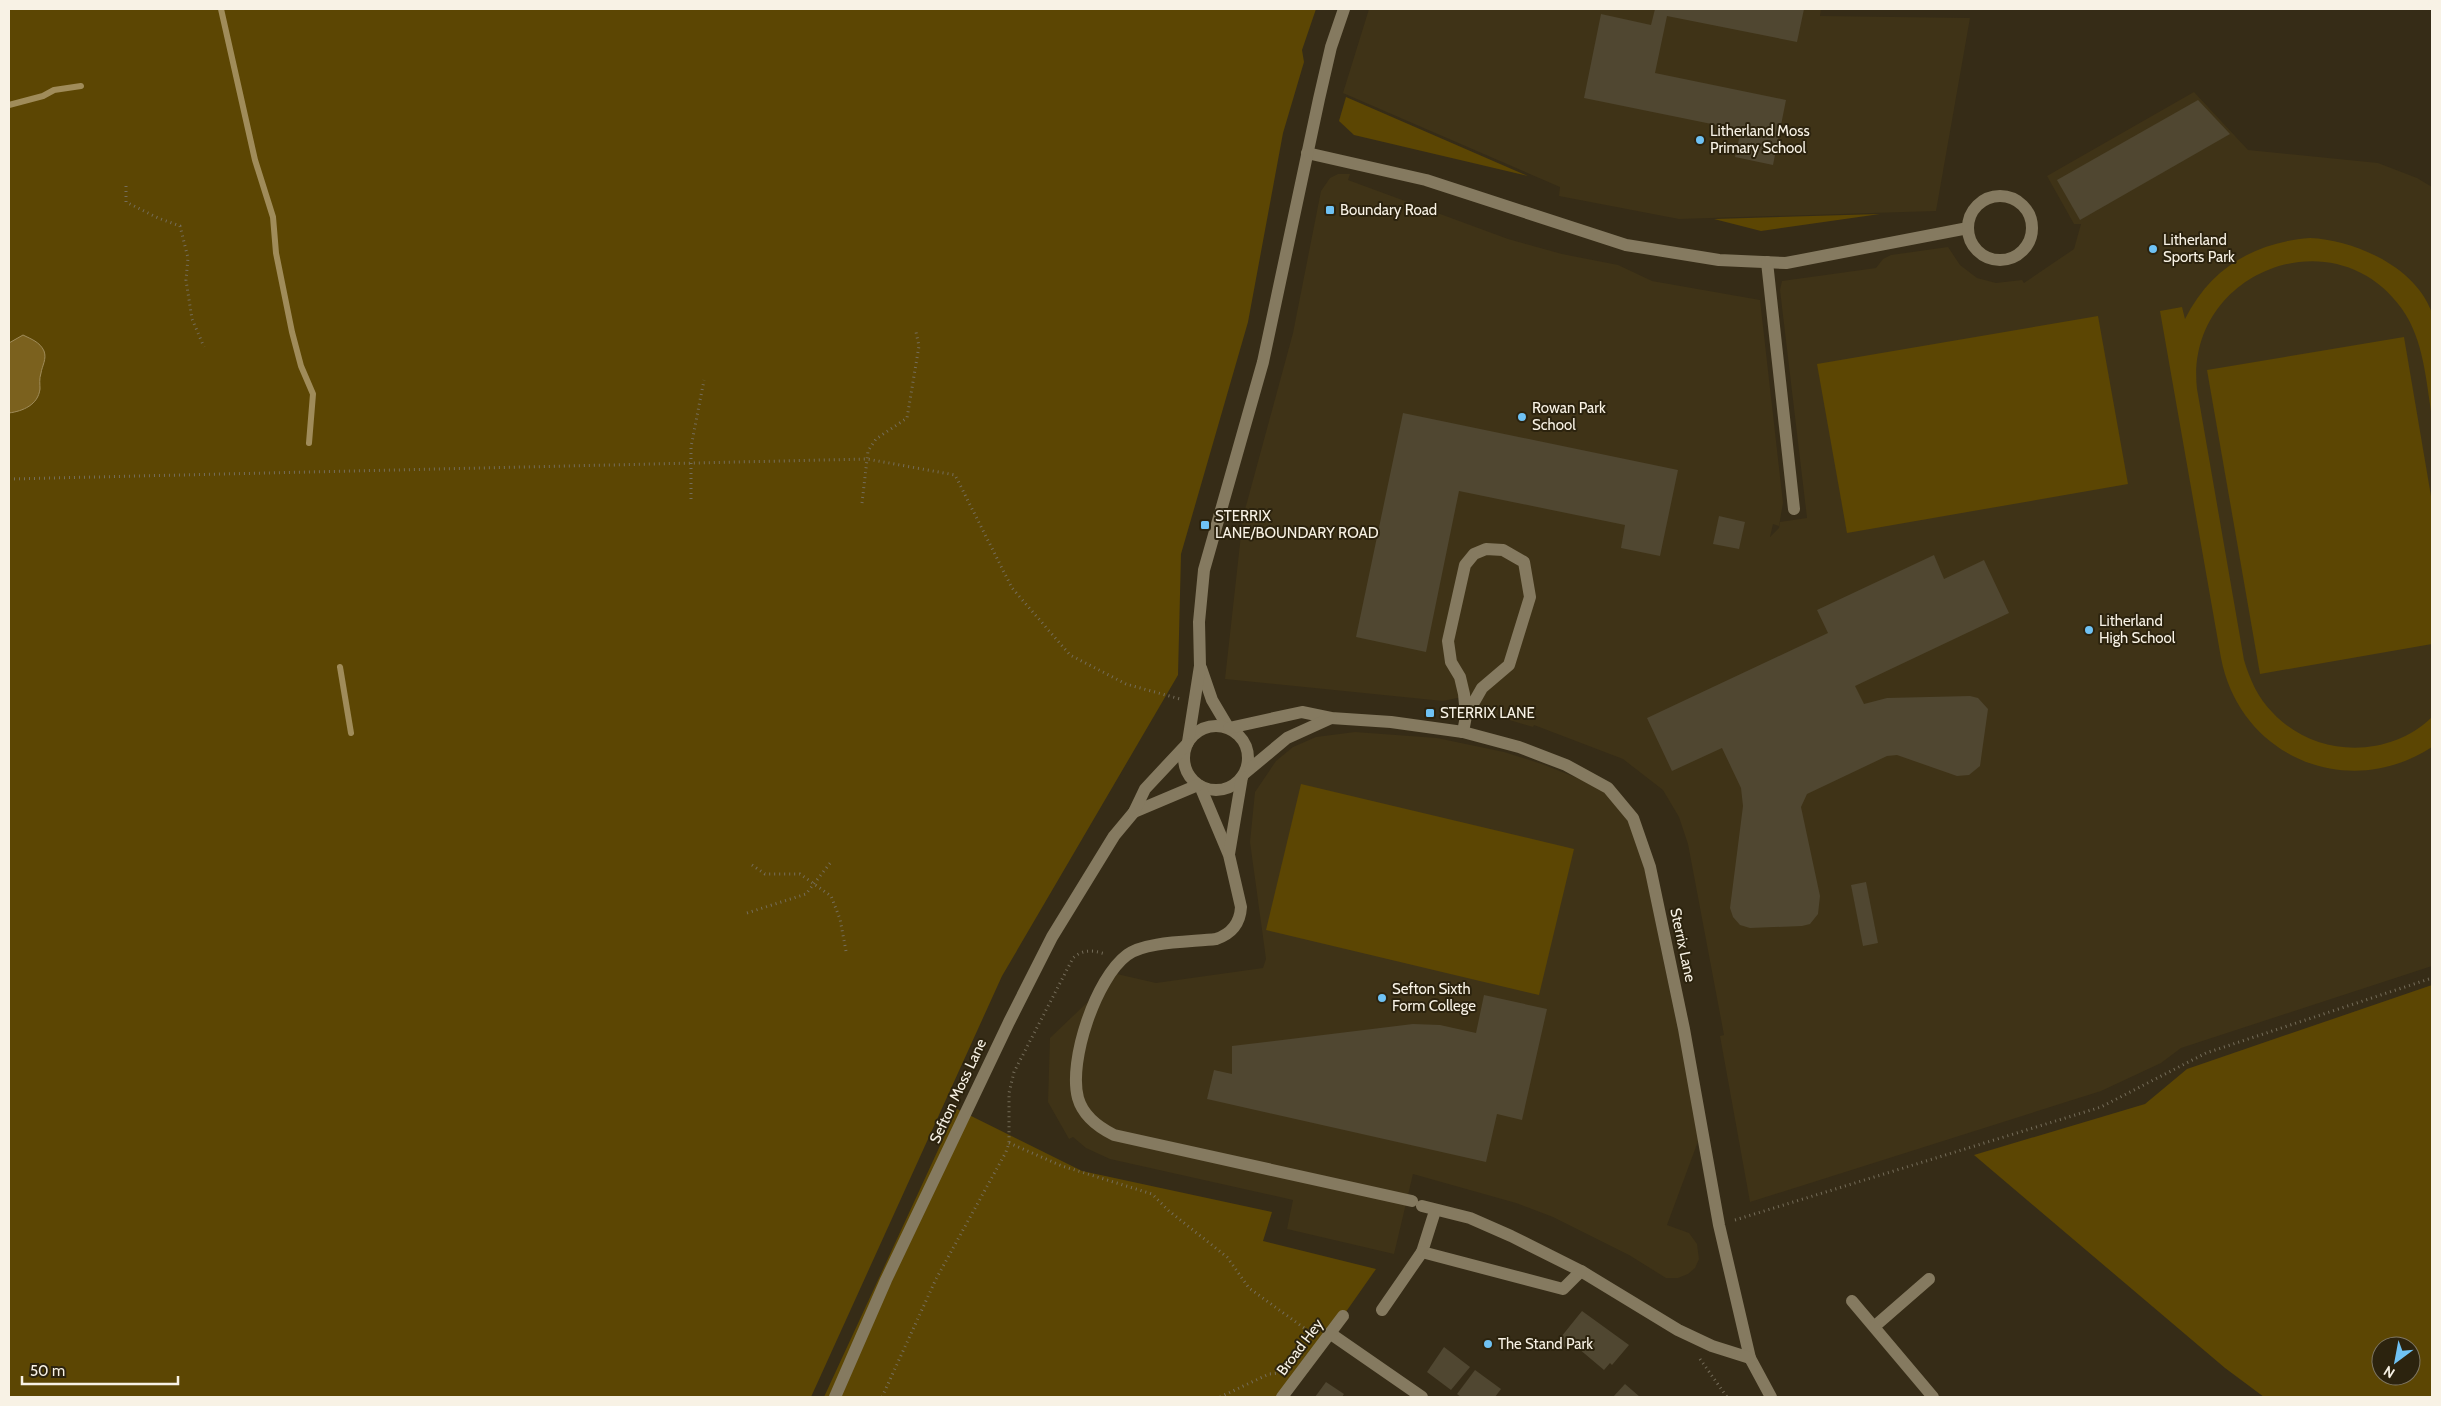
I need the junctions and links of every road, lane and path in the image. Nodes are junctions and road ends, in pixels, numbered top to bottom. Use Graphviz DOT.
graph roads {
  1 [pos="1344,9"];
  2 [pos="1307,153"];
  3 [pos="126,186"];
  4 [pos="1968,228"];
  5 [pos="1767,262"];
  6 [pos="916,332"];
  7 [pos="204,346"];
  8 [pos="704,380"];
  9 [pos="867,459"];
  10 [pos="9,479"];
  11 [pos="691,499"];
  12 [pos="862,503"];
  13 [pos="1794,509"];
  14 [pos="1200,666"];
  15 [pos="1182,700"];
  16 [pos="1466,716"];
  17 [pos="1330,718"];
  18 [pos="1229,728"];
  19 [pos="1463,732"];
  20 [pos="1187,743"];
  21 [pos="1244,775"];
  22 [pos="1199,786"];
  23 [pos="1134,812"];
  24 [pos="1229,855"];
  25 [pos="831,862"];
  26 [pos="752,865"];
  27 [pos="747,913"];
  28 [pos="846,951"];
  29 [pos="1106,954"];
  30 [pos="2432,978"];
  31 [pos="1009,1143"];
  32 [pos="1435,1211"];
  33 [pos="1719,1225"];
  34 [pos="1422,1252"];
  35 [pos="1581,1270"];
  36 [pos="1929,1279"];
  37 [pos="1852,1301"];
  38 [pos="1382,1310"];
  39 [pos="1344,1316"];
  40 [pos="1874,1326"];
  41 [pos="1327,1338"];
  42 [pos="1695,1352"];
  43 [pos="1750,1358"];
  44 [pos="1298,1376"];
  45 [pos="835,1397"];
  46 [pos="882,1397"];
  47 [pos="1220,1397"];
  48 [pos="1282,1397"];
  49 [pos="1422,1397"];
  50 [pos="1727,1397"];
  51 [pos="1771,1397"];
  52 [pos="1933,1397"];
  1 -- 2 [label="street"];
  2 -- 5 [label="street"];
  2 -- 14 [label="street"];
  3 -- 7 [label="path"];
  4 -- 4 [label="street"];
  4 -- 5 [label="street"];
  5 -- 13 [label="street"];
  6 -- 9 [label="path"];
  8 -- 11 [label="path"];
  9 -- 10 [label="path"];
  9 -- 12 [label="path"];
  9 -- 15 [label="path"];
  14 -- 18 [label="street"];
  14 -- 20 [label="street"];
  16 -- 16 [label="street"];
  16 -- 19 [label="street"];
  17 -- 18 [label="street, Sterrix Lane"];
  17 -- 19 [label="street, Sterrix Lane"];
  17 -- 21 [label="street, Sterrix Lane"];
  18 -- 20 [label="street"];
  18 -- 21 [label="street"];
  19 -- 33 [label="street, Sterrix Lane"];
  20 -- 22 [label="street"];
  20 -- 23 [label="street, Sefton Moss Lane"];
  21 -- 22 [label="street"];
  21 -- 24 [label="street"];
  22 -- 23 [label="street, Sefton Moss Lane"];
  22 -- 24 [label="street"];
  23 -- 45 [label="street, Sefton Moss Lane"];
  24 -- 32 [label="street"];
  25 -- 27 [label="path"];
  26 -- 28 [label="path"];
  29 -- 31 [label="path"];
  30 -- 33 [label="path"];
  31 -- 41 [label="path"];
  31 -- 46 [label="path"];
  32 -- 34 [label="street"];
  32 -- 35 [label="street"];
  33 -- 43 [label="street, Sterrix Lane"];
  34 -- 35 [label="street"];
  34 -- 38 [label="street"];
  35 -- 43 [label="street"];
  36 -- 40 [label="street"];
  37 -- 40 [label="street"];
  39 -- 41 [label="street, Broad Hey"];
  40 -- 52 [label="street"];
  41 -- 44 [label="street, Broad Hey"];
  41 -- 49 [label="street"];
  42 -- 50 [label="path"];
  43 -- 51 [label="street, Sterrix Lane"];
  44 -- 47 [label="path"];
  44 -- 48 [label="street, Broad Hey"];
}
